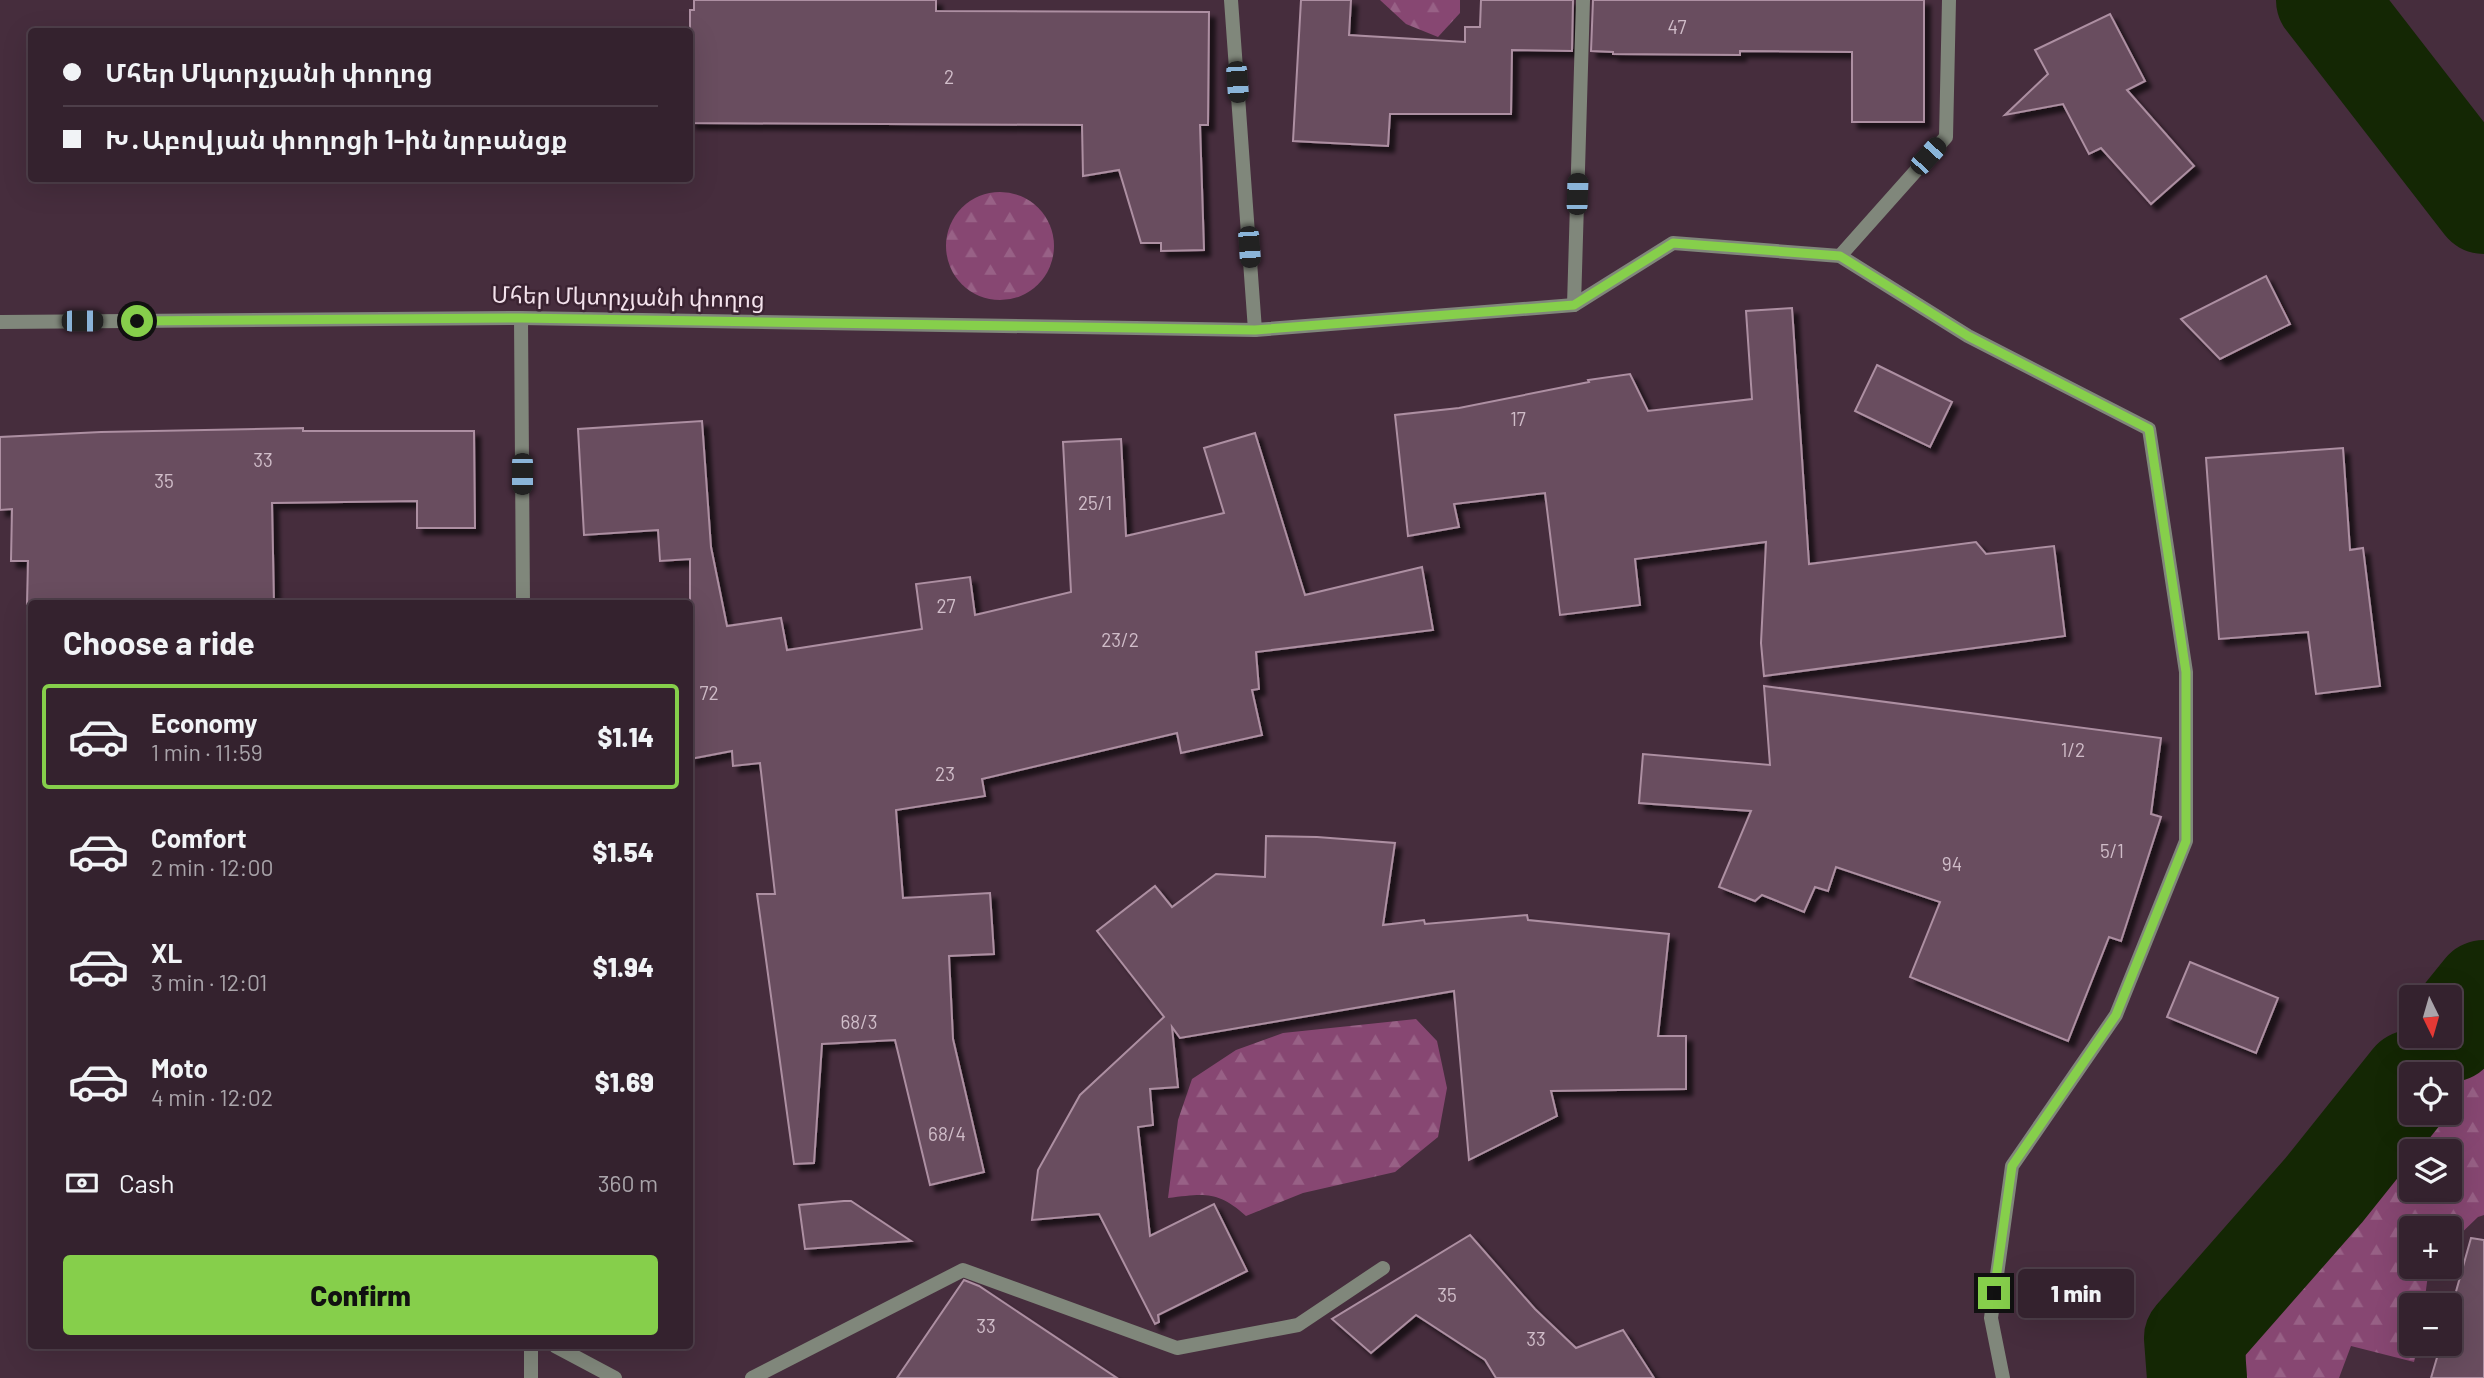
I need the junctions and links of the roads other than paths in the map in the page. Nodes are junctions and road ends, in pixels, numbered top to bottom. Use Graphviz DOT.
graph roads {
  1 [pos="1231,0"];
  2 [pos="1583,0"];
  3 [pos="1949,0"];
  4 [pos="1840,256"];
  5 [pos="1574,305"];
  6 [pos="521,318"];
  7 [pos="0,322"];
  8 [pos="1255,330"];
  9 [pos="523,600"];
  10 [pos="1383,1268"];
  11 [pos="531,1349"];
  12 [pos="561,1349"];
  13 [pos="531,1378"];
  14 [pos="615,1378"];
  15 [pos="752,1378"];
  16 [pos="2003,1378"];
  1 -- 8 [label="street"];
  2 -- 5 [label="street"];
  3 -- 4 [label="street"];
  4 -- 5 [label="street"];
  4 -- 16 [label="street"];
  5 -- 8 [label="street, Մհեր Մկտրչյանի փողոց"];
  6 -- 7 [label="street, Մհեր Մկտրչյանի փողոց"];
  6 -- 8 [label="street, Մհեր Մկտրչյանի փողոց"];
  6 -- 9 [label="street"];
  10 -- 15 [label="street"];
  11 -- 13 [label="street"];
  12 -- 14 [label="street"];
}
